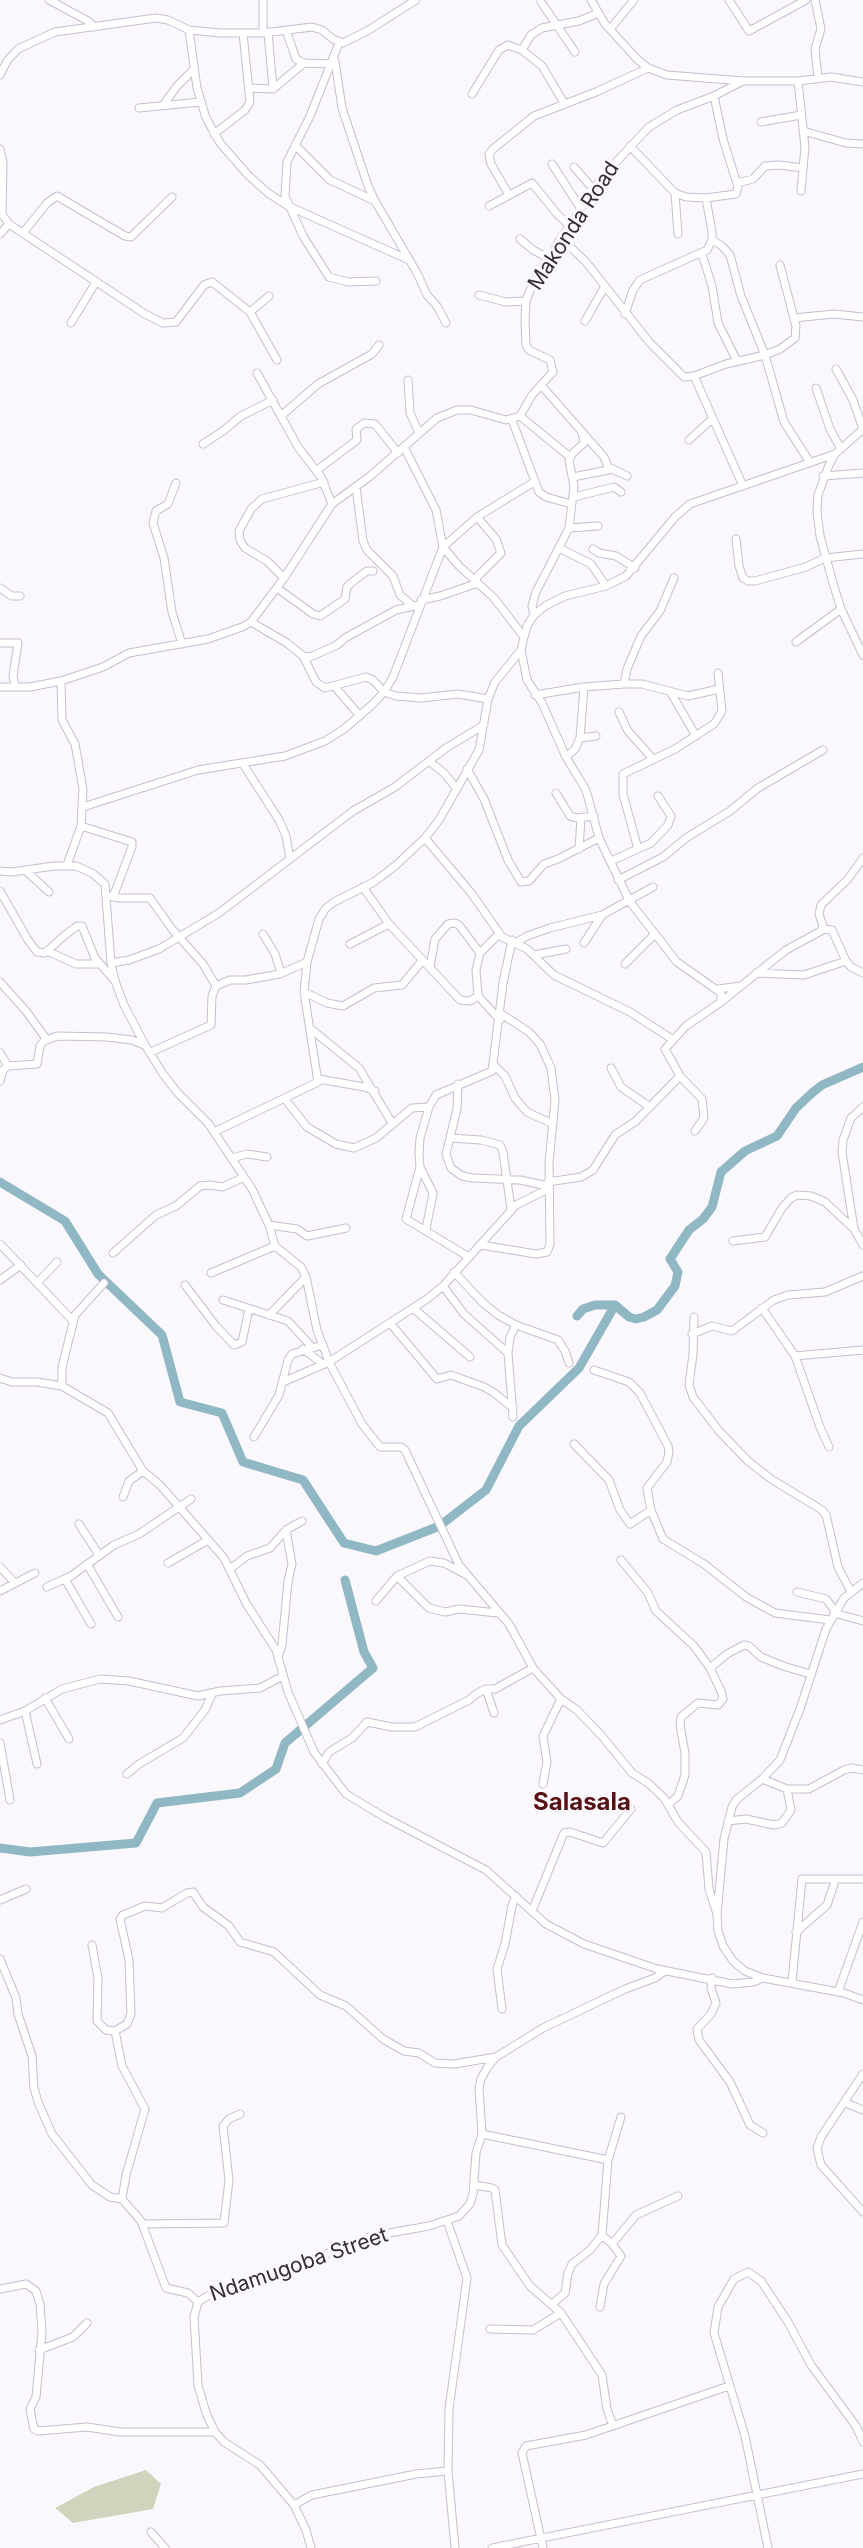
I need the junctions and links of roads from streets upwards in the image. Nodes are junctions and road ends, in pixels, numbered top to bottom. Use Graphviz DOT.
graph roads {
  1 [pos="49,0"];
  2 [pos="263,0"];
  3 [pos="415,0"];
  4 [pos="591,0"];
  5 [pos="634,0"];
  6 [pos="729,0"];
  7 [pos="806,0"];
  8 [pos="814,0"];
  9 [pos="541,2"];
  10 [pos="598,13"];
  11 [pos="558,25"];
  12 [pos="94,27"];
  13 [pos="610,29"];
  14 [pos="189,30"];
  15 [pos="286,30"];
  16 [pos="266,32"];
  17 [pos="243,33"];
  18 [pos="339,43"];
  19 [pos="522,50"];
  20 [pos="575,52"];
  21 [pos="333,60"];
  22 [pos="3,61"];
  23 [pos="304,63"];
  24 [pos="648,68"];
  25 [pos="194,69"];
  26 [pos="0,75"];
  27 [pos="818,78"];
  28 [pos="743,81"];
  29 [pos="798,81"];
  30 [pos="863,82"];
  31 [pos="249,88"];
  32 [pos="273,89"];
  33 [pos="472,94"];
  34 [pos="714,96"];
  35 [pos="200,102"];
  36 [pos="564,103"];
  37 [pos="164,104"];
  38 [pos="139,108"];
  39 [pos="801,115"];
  40 [pos="761,122"];
  41 [pos="803,131"];
  42 [pos="214,134"];
  43 [pos="863,144"];
  44 [pos="295,145"];
  45 [pos="630,146"];
  46 [pos="0,149"];
  47 [pos="552,164"];
  48 [pos="574,167"];
  49 [pos="803,168"];
  50 [pos="737,183"];
  51 [pos="594,190"];
  52 [pos="801,191"];
  53 [pos="675,193"];
  54 [pos="509,195"];
  55 [pos="172,197"];
  56 [pos="706,198"];
  57 [pos="375,201"];
  58 [pos="288,206"];
  59 [pos="489,206"];
  60 [pos="581,209"];
  61 [pos="9,224"];
  62 [pos="569,225"];
  63 [pos="23,233"];
  64 [pos="0,234"];
  65 [pos="678,234"];
  66 [pos="561,238"];
  67 [pos="520,239"];
  68 [pos="712,240"];
  69 [pos="702,254"];
  70 [pos="548,258"];
  71 [pos="409,260"];
  72 [pos="780,265"];
  73 [pos="376,281"];
  74 [pos="96,282"];
  75 [pos="605,286"];
  76 [pos="479,295"];
  77 [pos="269,296"];
  78 [pos="527,301"];
  79 [pos="250,312"];
  80 [pos="625,314"];
  81 [pos="863,317"];
  82 [pos="794,318"];
  83 [pos="585,321"];
  84 [pos="71,323"];
  85 [pos="446,323"];
  86 [pos="379,345"];
  87 [pos="765,355"];
  88 [pos="277,360"];
  89 [pos="737,361"];
  90 [pos="836,369"];
  91 [pos="257,373"];
  92 [pos="694,376"];
  93 [pos="408,380"];
  94 [pos="541,385"];
  95 [pos="816,388"];
  96 [pos="273,400"];
  97 [pos="282,415"];
  98 [pos="516,418"];
  99 [pos="712,419"];
  100 [pos="863,429"];
  101 [pos="582,432"];
  102 [pos="419,433"];
  103 [pos="689,440"];
  104 [pos="203,444"];
  105 [pos="401,450"];
  106 [pos="838,451"];
  107 [pos="570,457"];
  108 [pos="809,461"];
  109 [pos="616,469"];
  110 [pos="317,470"];
  111 [pos="863,473"];
  112 [pos="627,476"];
  113 [pos="823,476"];
  114 [pos="573,477"];
  115 [pos="324,482"];
  116 [pos="534,482"];
  117 [pos="176,483"];
  118 [pos="743,486"];
  119 [pos="356,487"];
  120 [pos="621,492"];
  121 [pos="572,500"];
  122 [pos="332,504"];
  123 [pos="478,517"];
  124 [pos="598,526"];
  125 [pos="569,528"];
  126 [pos="736,539"];
  127 [pos="443,547"];
  128 [pos="559,548"];
  129 [pos="593,549"];
  130 [pos="863,554"];
  131 [pos="825,558"];
  132 [pos="635,568"];
  133 [pos="373,571"];
  134 [pos="284,578"];
  135 [pos="674,578"];
  136 [pos="476,581"];
  137 [pos="606,586"];
  138 [pos="0,588"];
  139 [pos="277,588"];
  140 [pos="20,596"];
  141 [pos="417,604"];
  142 [pos="841,610"];
  143 [pos="534,615"];
  144 [pos="251,622"];
  145 [pos="524,636"];
  146 [pos="796,642"];
  147 [pos="0,643"];
  148 [pos="181,644"];
  149 [pos="522,650"];
  150 [pos="863,655"];
  151 [pos="303,656"];
  152 [pos="718,673"];
  153 [pos="61,681"];
  154 [pos="624,684"];
  155 [pos="15,685"];
  156 [pos="0,687"];
  157 [pos="335,687"];
  158 [pos="584,687"];
  159 [pos="719,689"];
  160 [pos="384,692"];
  161 [pos="671,693"];
  162 [pos="535,695"];
  163 [pos="488,699"];
  164 [pos="619,712"];
  165 [pos="359,716"];
  166 [pos="484,725"];
  167 [pos="596,736"];
  168 [pos="696,736"];
  169 [pos="580,738"];
  170 [pos="823,750"];
  171 [pos="566,757"];
  172 [pos="653,759"];
  173 [pos="429,761"];
  174 [pos="243,764"];
  175 [pos="467,769"];
  176 [pos="456,788"];
  177 [pos="556,793"];
  178 [pos="658,796"];
  179 [pos="83,807"];
  180 [pos="594,816"];
  181 [pos="581,818"];
  182 [pos="81,826"];
  183 [pos="425,838"];
  184 [pos="599,838"];
  185 [pos="579,849"];
  186 [pos="638,849"];
  187 [pos="863,858"];
  188 [pos="290,859"];
  189 [pos="611,862"];
  190 [pos="67,865"];
  191 [pos="26,870"];
  192 [pos="0,871"];
  193 [pos="618,880"];
  194 [pos="363,887"];
  195 [pos="653,887"];
  196 [pos="0,891"];
  197 [pos="49,892"];
  198 [pos="110,896"];
  199 [pos="630,902"];
  200 [pos="10,908"];
  201 [pos="0,913"];
  202 [pos="602,915"];
  203 [pos="389,923"];
  204 [pos="822,929"];
  205 [pos="263,934"];
  206 [pos="499,934"];
  207 [pos="654,934"];
  208 [pos="179,937"];
  209 [pos="515,941"];
  210 [pos="584,943"];
  211 [pos="350,944"];
  212 [pos="566,949"];
  213 [pos="47,951"];
  214 [pos="480,953"];
  215 [pos="534,955"];
  216 [pos="422,961"];
  217 [pos="846,961"];
  218 [pos="307,962"];
  219 [pos="111,963"];
  220 [pos="99,964"];
  221 [pos="625,964"];
  222 [pos="430,967"];
  223 [pos="756,973"];
  224 [pos="863,973"];
  225 [pos="281,974"];
  226 [pos="115,981"];
  227 [pos="0,982"];
  228 [pos="743,985"];
  229 [pos="216,986"];
  230 [pos="718,989"];
  231 [pos="304,992"];
  232 [pos="480,998"];
  233 [pos="501,1000"];
  234 [pos="721,1002"];
  235 [pos="500,1017"];
  236 [pos="311,1029"];
  237 [pos="47,1040"];
  238 [pos="672,1040"];
  239 [pos="148,1048"];
  240 [pos="0,1053"];
  241 [pos="494,1065"];
  242 [pos="8,1066"];
  243 [pos="611,1068"];
  244 [pos="680,1076"];
  245 [pos="319,1079"];
  246 [pos="0,1081"];
  247 [pos="458,1084"];
  248 [pos="374,1091"];
  249 [pos="285,1099"];
  250 [pos="429,1107"];
  251 [pos="650,1107"];
  252 [pos="861,1112"];
  253 [pos="392,1123"];
  254 [pos="553,1124"];
  255 [pos="695,1131"];
  256 [pos="214,1132"];
  257 [pos="450,1138"];
  258 [pos="267,1157"];
  259 [pos="232,1158"];
  260 [pos="420,1167"];
  261 [pos="244,1177"];
  262 [pos="506,1179"];
  263 [pos="548,1186"];
  264 [pos="511,1209"];
  265 [pos="269,1225"];
  266 [pos="346,1228"];
  267 [pos="426,1229"];
  268 [pos="853,1229"];
  269 [pos="733,1241"];
  270 [pos="0,1244"];
  271 [pos="481,1245"];
  272 [pos="863,1245"];
  273 [pos="275,1246"];
  274 [pos="113,1253"];
  275 [pos="468,1257"];
  276 [pos="57,1262"];
  277 [pos="21,1265"];
  278 [pos="454,1272"];
  279 [pos="211,1273"];
  280 [pos="863,1276"];
  281 [pos="306,1277"];
  282 [pos="0,1280"];
  283 [pos="37,1283"];
  284 [pos="104,1283"];
  285 [pos="186,1285"];
  286 [pos="443,1286"];
  287 [pos="223,1300"];
  288 [pos="413,1308"];
  289 [pos="762,1308"];
  290 [pos="249,1309"];
  291 [pos="269,1315"];
  292 [pos="694,1317"];
  293 [pos="73,1321"];
  294 [pos="390,1323"];
  295 [pos="516,1325"];
  296 [pos="692,1334"];
  297 [pos="323,1345"];
  298 [pos="312,1347"];
  299 [pos="303,1349"];
  300 [pos="863,1350"];
  301 [pos="508,1353"];
  302 [pos="795,1356"];
  303 [pos="470,1357"];
  304 [pos="326,1363"];
  305 [pos="569,1363"];
  306 [pos="594,1370"];
  307 [pos="0,1378"];
  308 [pos="12,1382"];
  309 [pos="283,1382"];
  310 [pos="0,1384"];
  311 [pos="62,1386"];
  312 [pos="513,1408"];
  313 [pos="513,1417"];
  314 [pos="254,1437"];
  315 [pos="575,1444"];
  316 [pos="829,1447"];
  317 [pos="143,1471"];
  318 [pos="123,1497"];
  319 [pos="191,1499"];
  320 [pos="178,1507"];
  321 [pos="651,1510"];
  322 [pos="302,1521"];
  323 [pos="79,1524"];
  324 [pos="286,1530"];
  325 [pos="208,1540"];
  326 [pos="99,1555"];
  327 [pos="621,1560"];
  328 [pos="168,1563"];
  329 [pos="88,1564"];
  330 [pos="0,1567"];
  331 [pos="230,1569"];
  332 [pos="35,1573"];
  333 [pos="466,1575"];
  334 [pos="397,1576"];
  335 [pos="65,1579"];
  336 [pos="15,1583"];
  337 [pos="863,1583"];
  338 [pos="47,1587"];
  339 [pos="0,1591"];
  340 [pos="797,1592"];
  341 [pos="851,1592"];
  342 [pos="376,1601"];
  343 [pos="498,1613"];
  344 [pos="833,1615"];
  345 [pos="118,1617"];
  346 [pos="863,1621"];
  347 [pos="91,1624"];
  348 [pos="277,1658"];
  349 [pos="533,1668"];
  350 [pos="710,1668"];
  351 [pos="810,1674"];
  352 [pos="283,1676"];
  353 [pos="486,1689"];
  354 [pos="212,1694"];
  355 [pos="46,1698"];
  356 [pos="561,1699"];
  357 [pos="25,1711"];
  358 [pos="494,1713"];
  359 [pos="0,1720"];
  360 [pos="69,1739"];
  361 [pos="0,1743"];
  362 [pos="37,1764"];
  363 [pos="322,1764"];
  364 [pos="863,1770"];
  365 [pos="127,1774"];
  366 [pos="762,1779"];
  367 [pos="543,1784"];
  368 [pos="787,1789"];
  369 [pos="10,1800"];
  370 [pos="668,1805"];
  371 [pos="631,1809"];
  372 [pos="728,1821"];
  373 [pos="863,1879"];
  374 [pos="835,1881"];
  375 [pos="26,1889"];
  376 [pos="516,1896"];
  377 [pos="0,1900"];
  378 [pos="532,1911"];
  379 [pos="717,1914"];
  380 [pos="863,1922"];
  381 [pos="795,1933"];
  382 [pos="92,1945"];
  383 [pos="0,1959"];
  384 [pos="665,1971"];
  385 [pos="712,1978"];
  386 [pos="763,1978"];
  387 [pos="792,1982"];
  388 [pos="838,1992"];
  389 [pos="863,2000"];
  390 [pos="502,2010"];
  391 [pos="116,2031"];
  392 [pos="496,2057"];
  393 [pos="863,2074"];
  394 [pos="846,2103"];
  395 [pos="863,2110"];
  396 [pos="240,2114"];
  397 [pos="621,2117"];
  398 [pos="763,2133"];
  399 [pos="482,2134"];
  400 [pos="608,2160"];
  401 [pos="474,2185"];
  402 [pos="678,2196"];
  403 [pos="121,2199"];
  404 [pos="863,2212"];
  405 [pos="447,2221"];
  406 [pos="143,2224"];
  407 [pos="602,2235"];
  408 [pos="612,2244"];
  409 [pos="0,2288"];
  410 [pos="198,2302"];
  411 [pos="552,2304"];
  412 [pos="600,2307"];
  413 [pos="562,2313"];
  414 [pos="88,2323"];
  415 [pos="490,2329"];
  416 [pos="39,2350"];
  417 [pos="729,2386"];
  418 [pos="613,2426"];
  419 [pos="215,2431"];
  420 [pos="863,2442"];
  421 [pos="448,2471"];
  422 [pos="863,2474"];
  423 [pos="757,2495"];
  424 [pos="294,2505"];
  425 [pos="151,2532"];
  426 [pos="540,2537"];
  427 [pos="165,2548"];
  428 [pos="311,2548"];
  429 [pos="455,2548"];
  430 [pos="492,2548"];
  431 [pos="543,2548"];
  432 [pos="768,2548"];
  1 -- 12 [label="street"];
  2 -- 16 [label="street"];
  3 -- 18 [label="street"];
  4 -- 10 [label="street"];
  5 -- 13 [label="street"];
  6 -- 7 [label="street"];
  8 -- 27 [label="street"];
  9 -- 11 [label="street"];
  10 -- 11 [label="street"];
  10 -- 13 [label="street"];
  11 -- 19 [label="street"];
  11 -- 20 [label="street"];
  12 -- 14 [label="street"];
  12 -- 22 [label="street"];
  13 -- 24 [label="street"];
  14 -- 17 [label="street"];
  14 -- 25 [label="street"];
  15 -- 16 [label="street"];
  15 -- 18 [label="street"];
  15 -- 23 [label="street"];
  16 -- 17 [label="street"];
  16 -- 32 [label="street"];
  17 -- 31 [label="street"];
  18 -- 21 [label="street"];
  19 -- 33 [label="street"];
  19 -- 36 [label="street"];
  21 -- 23 [label="street"];
  21 -- 44 [label="street"];
  21 -- 57 [label="street"];
  22 -- 26 [label="street"];
  23 -- 32 [label="street"];
  24 -- 28 [label="street"];
  24 -- 36 [label="street"];
  25 -- 35 [label="street"];
  25 -- 37 [label="street"];
  27 -- 29 [label="street"];
  27 -- 30 [label="street"];
  28 -- 29 [label="street"];
  28 -- 34 [label="street, Makonda Road"];
  29 -- 39 [label="street"];
  31 -- 32 [label="street"];
  31 -- 42 [label="street"];
  34 -- 45 [label="street, Makonda Road"];
  34 -- 50 [label="street"];
  35 -- 37 [label="street"];
  35 -- 42 [label="street"];
  36 -- 54 [label="street"];
  37 -- 38 [label="street"];
  39 -- 40 [label="street"];
  39 -- 41 [label="street"];
  41 -- 43 [label="street"];
  41 -- 49 [label="street"];
  42 -- 58 [label="street"];
  44 -- 57 [label="street"];
  44 -- 58 [label="street"];
  45 -- 51 [label="street, Makonda Road"];
  45 -- 53 [label="street"];
  46 -- 61 [label="street"];
  47 -- 60 [label="street"];
  48 -- 51 [label="street"];
  49 -- 50 [label="street"];
  49 -- 52 [label="street"];
  50 -- 56 [label="street"];
  51 -- 60 [label="street, Makonda Road"];
  53 -- 56 [label="street"];
  53 -- 65 [label="street"];
  54 -- 59 [label="street"];
  54 -- 62 [label="street"];
  55 -- 63 [label="street"];
  56 -- 68 [label="street"];
  57 -- 71 [label="street"];
  58 -- 71 [label="street"];
  58 -- 73 [label="street"];
  60 -- 62 [label="street, Makonda Road"];
  61 -- 63 [label="street"];
  61 -- 64 [label="street"];
  62 -- 66 [label="street, Makonda Road"];
  63 -- 74 [label="street"];
  66 -- 70 [label="street, Makonda Road"];
  66 -- 75 [label="street"];
  67 -- 70 [label="street"];
  68 -- 69 [label="street"];
  68 -- 87 [label="street"];
  69 -- 80 [label="street"];
  69 -- 89 [label="street"];
  70 -- 78 [label="street, Makonda Road"];
  71 -- 85 [label="street"];
  72 -- 82 [label="street"];
  74 -- 79 [label="street"];
  74 -- 84 [label="street"];
  75 -- 80 [label="street"];
  75 -- 83 [label="street"];
  76 -- 78 [label="street"];
  77 -- 79 [label="street"];
  78 -- 94 [label="street, Makonda Road"];
  79 -- 88 [label="street"];
  80 -- 92 [label="street"];
  81 -- 82 [label="street"];
  82 -- 87 [label="street"];
  86 -- 97 [label="street"];
  87 -- 89 [label="street"];
  87 -- 108 [label="street"];
  89 -- 92 [label="street"];
  90 -- 100 [label="street"];
  91 -- 96 [label="street"];
  92 -- 99 [label="street"];
  93 -- 102 [label="street"];
  94 -- 98 [label="street, Makonda Road"];
  94 -- 101 [label="street"];
  95 -- 106 [label="street"];
  96 -- 97 [label="street"];
  96 -- 104 [label="street"];
  97 -- 110 [label="street"];
  98 -- 102 [label="street"];
  98 -- 107 [label="street"];
  98 -- 116 [label="street"];
  99 -- 103 [label="street"];
  99 -- 118 [label="street"];
  100 -- 106 [label="street"];
  101 -- 107 [label="street"];
  101 -- 109 [label="street"];
  102 -- 105 [label="street"];
  105 -- 110 [label="street"];
  105 -- 119 [label="street"];
  105 -- 127 [label="street"];
  106 -- 108 [label="street"];
  106 -- 113 [label="street"];
  107 -- 114 [label="street"];
  108 -- 118 [label="street"];
  109 -- 112 [label="street"];
  109 -- 114 [label="street"];
  110 -- 115 [label="street"];
  111 -- 113 [label="street"];
  113 -- 131 [label="street"];
  114 -- 121 [label="street"];
  115 -- 122 [label="street"];
  115 -- 134 [label="street"];
  116 -- 121 [label="street"];
  116 -- 123 [label="street"];
  117 -- 148 [label="street"];
  118 -- 132 [label="street"];
  119 -- 122 [label="street"];
  119 -- 141 [label="street"];
  120 -- 121 [label="street"];
  121 -- 125 [label="street"];
  122 -- 134 [label="street"];
  123 -- 127 [label="street"];
  123 -- 136 [label="street"];
  124 -- 125 [label="street"];
  125 -- 128 [label="street"];
  126 -- 131 [label="street"];
  127 -- 136 [label="street"];
  127 -- 141 [label="street"];
  128 -- 137 [label="street"];
  128 -- 143 [label="street"];
  129 -- 132 [label="street"];
  130 -- 131 [label="street"];
  131 -- 142 [label="street"];
  132 -- 137 [label="street"];
  133 -- 139 [label="street"];
  134 -- 139 [label="street"];
  135 -- 154 [label="street"];
  136 -- 141 [label="street"];
  136 -- 145 [label="street"];
  137 -- 143 [label="street"];
  138 -- 140 [label="street"];
  139 -- 144 [label="street"];
  141 -- 151 [label="street"];
  141 -- 160 [label="street"];
  142 -- 146 [label="street"];
  142 -- 150 [label="street"];
  143 -- 145 [label="street"];
  144 -- 148 [label="street"];
  144 -- 151 [label="street"];
  145 -- 149 [label="street"];
  147 -- 155 [label="street"];
  148 -- 153 [label="street"];
  149 -- 162 [label="street"];
  149 -- 163 [label="street"];
  151 -- 157 [label="street"];
  152 -- 159 [label="street"];
  153 -- 155 [label="street"];
  153 -- 179 [label="street"];
  154 -- 158 [label="street"];
  154 -- 161 [label="street"];
  155 -- 156 [label="street"];
  157 -- 160 [label="street"];
  157 -- 165 [label="street"];
  158 -- 162 [label="street"];
  158 -- 169 [label="street"];
  159 -- 161 [label="street"];
  159 -- 168 [label="street"];
  160 -- 163 [label="street"];
  160 -- 165 [label="street"];
  161 -- 168 [label="street"];
  162 -- 171 [label="street"];
  163 -- 166 [label="street"];
  164 -- 172 [label="street"];
  165 -- 174 [label="street"];
  166 -- 173 [label="street"];
  166 -- 175 [label="street"];
  167 -- 169 [label="street"];
  168 -- 172 [label="street"];
  169 -- 171 [label="street"];
  170 -- 193 [label="street"];
  171 -- 180 [label="street"];
  172 -- 186 [label="street"];
  173 -- 176 [label="street"];
  173 -- 188 [label="street"];
  174 -- 179 [label="street"];
  174 -- 188 [label="street"];
  175 -- 176 [label="street"];
  175 -- 185 [label="street"];
  176 -- 183 [label="street"];
  177 -- 181 [label="street"];
  178 -- 186 [label="street"];
  179 -- 182 [label="street"];
  180 -- 181 [label="street"];
  180 -- 184 [label="street"];
  181 -- 185 [label="street"];
  182 -- 190 [label="street"];
  182 -- 198 [label="street"];
  183 -- 194 [label="street"];
  183 -- 206 [label="street"];
  184 -- 185 [label="street"];
  184 -- 189 [label="street"];
  186 -- 189 [label="street"];
  187 -- 204 [label="street"];
  188 -- 208 [label="street"];
  189 -- 193 [label="street"];
  190 -- 191 [label="street"];
  190 -- 198 [label="street"];
  191 -- 192 [label="street"];
  191 -- 197 [label="street"];
  193 -- 199 [label="street"];
  194 -- 203 [label="street"];
  194 -- 218 [label="street"];
  195 -- 199 [label="street"];
  196 -- 200 [label="street"];
  198 -- 208 [label="street"];
  198 -- 219 [label="street"];
  199 -- 202 [label="street"];
  199 -- 207 [label="street"];
  200 -- 201 [label="street"];
  200 -- 213 [label="street"];
  202 -- 209 [label="street"];
  202 -- 210 [label="street"];
  203 -- 211 [label="street"];
  203 -- 216 [label="street"];
  204 -- 217 [label="street"];
  204 -- 223 [label="street"];
  205 -- 225 [label="street"];
  206 -- 209 [label="street"];
  206 -- 214 [label="street"];
  207 -- 221 [label="street"];
  207 -- 230 [label="street"];
  208 -- 219 [label="street"];
  208 -- 229 [label="street"];
  209 -- 215 [label="street"];
  209 -- 233 [label="street"];
  212 -- 215 [label="street"];
  213 -- 220 [label="street"];
  213 -- 220 [label="street"];
  214 -- 222 [label="street"];
  214 -- 232 [label="street"];
  215 -- 238 [label="street"];
  216 -- 222 [label="street"];
  216 -- 231 [label="street"];
  217 -- 223 [label="street"];
  217 -- 224 [label="street"];
  218 -- 225 [label="street"];
  218 -- 231 [label="street"];
  219 -- 226 [label="street"];
  220 -- 226 [label="street"];
  222 -- 232 [label="street"];
  223 -- 228 [label="street"];
  225 -- 229 [label="street"];
  226 -- 239 [label="street"];
  227 -- 237 [label="street"];
  228 -- 230 [label="street"];
  228 -- 234 [label="street"];
  229 -- 239 [label="street"];
  230 -- 234 [label="street"];
  231 -- 236 [label="street"];
  232 -- 233 [label="street"];
  232 -- 235 [label="street"];
  233 -- 235 [label="street"];
  234 -- 238 [label="street"];
  235 -- 241 [label="street"];
  235 -- 254 [label="street"];
  236 -- 245 [label="street"];
  236 -- 248 [label="street"];
  237 -- 239 [label="street"];
  237 -- 242 [label="street"];
  238 -- 244 [label="street"];
  239 -- 256 [label="street"];
  240 -- 242 [label="street"];
  241 -- 247 [label="street"];
  241 -- 254 [label="street"];
  242 -- 246 [label="street"];
  243 -- 251 [label="street"];
  244 -- 251 [label="street"];
  244 -- 255 [label="street"];
  245 -- 248 [label="street"];
  245 -- 249 [label="street"];
  247 -- 250 [label="street"];
  247 -- 257 [label="street"];
  248 -- 253 [label="street"];
  249 -- 253 [label="street"];
  249 -- 256 [label="street"];
  250 -- 253 [label="street"];
  250 -- 260 [label="street"];
  251 -- 263 [label="street"];
  252 -- 268 [label="street"];
  254 -- 263 [label="street"];
  256 -- 259 [label="street"];
  257 -- 262 [label="street"];
  257 -- 262 [label="street"];
  258 -- 259 [label="street"];
  259 -- 261 [label="street"];
  260 -- 267 [label="street"];
  260 -- 267 [label="street"];
  261 -- 265 [label="street"];
  261 -- 274 [label="street"];
  262 -- 263 [label="street"];
  262 -- 264 [label="street"];
  263 -- 264 [label="street"];
  263 -- 271 [label="street"];
  264 -- 271 [label="street"];
  265 -- 266 [label="street"];
  265 -- 273 [label="street"];
  267 -- 275 [label="street"];
  268 -- 269 [label="street"];
  268 -- 272 [label="street"];
  270 -- 277 [label="street"];
  271 -- 275 [label="street"];
  273 -- 279 [label="street"];
  273 -- 281 [label="street"];
  275 -- 278 [label="street"];
  276 -- 283 [label="street"];
  277 -- 282 [label="street"];
  277 -- 283 [label="street"];
  278 -- 286 [label="street"];
  278 -- 295 [label="street"];
  280 -- 289 [label="street"];
  281 -- 291 [label="street"];
  281 -- 297 [label="street"];
  283 -- 293 [label="street"];
  284 -- 293 [label="street"];
  285 -- 290 [label="street"];
  286 -- 288 [label="street"];
  286 -- 301 [label="street"];
  287 -- 290 [label="street"];
  288 -- 294 [label="street"];
  288 -- 303 [label="street"];
  289 -- 296 [label="street"];
  289 -- 302 [label="street"];
  290 -- 291 [label="street"];
  291 -- 298 [label="street"];
  292 -- 296 [label="street"];
  293 -- 311 [label="street"];
  294 -- 304 [label="street"];
  294 -- 312 [label="street"];
  295 -- 301 [label="street"];
  295 -- 305 [label="street"];
  296 -- 341 [label="street"];
  297 -- 298 [label="street"];
  297 -- 304 [label="street"];
  298 -- 299 [label="street"];
  299 -- 304 [label="street"];
  299 -- 309 [label="street"];
  300 -- 302 [label="street"];
  301 -- 312 [label="street"];
  302 -- 316 [label="street"];
  304 -- 309 [label="street"];
  304 -- 333 [label="street"];
  306 -- 321 [label="street"];
  307 -- 308 [label="street"];
  308 -- 310 [label="street"];
  308 -- 311 [label="street"];
  309 -- 314 [label="street"];
  311 -- 317 [label="street"];
  312 -- 313 [label="street"];
  315 -- 321 [label="street"];
  317 -- 318 [label="street"];
  317 -- 320 [label="street"];
  319 -- 320 [label="street"];
  320 -- 325 [label="street"];
  320 -- 326 [label="street"];
  321 -- 344 [label="street"];
  322 -- 324 [label="street"];
  323 -- 326 [label="street"];
  324 -- 331 [label="street"];
  324 -- 348 [label="street"];
  325 -- 328 [label="street"];
  325 -- 331 [label="street"];
  326 -- 329 [label="street"];
  327 -- 350 [label="street"];
  329 -- 335 [label="street"];
  329 -- 345 [label="street"];
  330 -- 336 [label="street"];
  331 -- 348 [label="street"];
  332 -- 336 [label="street"];
  333 -- 334 [label="street"];
  333 -- 343 [label="street"];
  334 -- 342 [label="street"];
  334 -- 343 [label="street"];
  335 -- 338 [label="street"];
  335 -- 347 [label="street"];
  336 -- 339 [label="street"];
  337 -- 341 [label="street"];
  340 -- 344 [label="street"];
  341 -- 344 [label="street"];
  343 -- 349 [label="street"];
  344 -- 346 [label="street"];
  344 -- 351 [label="street"];
  348 -- 352 [label="street"];
  349 -- 353 [label="street"];
  349 -- 356 [label="street"];
  350 -- 351 [label="street"];
  350 -- 370 [label="street"];
  351 -- 366 [label="street"];
  352 -- 354 [label="street"];
  352 -- 363 [label="street"];
  353 -- 358 [label="street"];
  353 -- 363 [label="street"];
  354 -- 355 [label="street"];
  354 -- 365 [label="street"];
  355 -- 357 [label="street"];
  355 -- 360 [label="street"];
  356 -- 367 [label="street"];
  356 -- 370 [label="street"];
  357 -- 359 [label="street"];
  357 -- 362 [label="street"];
  361 -- 369 [label="street"];
  363 -- 376 [label="street"];
  364 -- 368 [label="street"];
  366 -- 368 [label="street"];
  366 -- 372 [label="street"];
  368 -- 372 [label="street"];
  370 -- 379 [label="street"];
  371 -- 378 [label="street"];
  372 -- 379 [label="street"];
  373 -- 374 [label="street"];
  374 -- 381 [label="street"];
  374 -- 381 [label="street"];
  375 -- 377 [label="street"];
  376 -- 378 [label="street"];
  376 -- 390 [label="street"];
  378 -- 384 [label="street"];
  379 -- 386 [label="street"];
  380 -- 388 [label="street"];
  381 -- 387 [label="street"];
  382 -- 391 [label="street"];
  383 -- 403 [label="street"];
  384 -- 385 [label="street"];
  384 -- 392 [label="street, Ndamugoba Street"];
  385 -- 386 [label="street"];
  385 -- 398 [label="street"];
  386 -- 387 [label="street"];
  387 -- 388 [label="street"];
  388 -- 389 [label="street"];
  391 -- 392 [label="street"];
  391 -- 403 [label="street"];
  392 -- 399 [label="street, Ndamugoba Street"];
  393 -- 394 [label="street"];
  394 -- 395 [label="street"];
  394 -- 404 [label="street"];
  396 -- 406 [label="street"];
  397 -- 400 [label="street"];
  399 -- 400 [label="street"];
  399 -- 401 [label="street, Ndamugoba Street"];
  400 -- 407 [label="street"];
  401 -- 405 [label="street, Ndamugoba Street"];
  401 -- 411 [label="street"];
  402 -- 408 [label="street"];
  403 -- 406 [label="street"];
  405 -- 410 [label="street, Ndamugoba Street"];
  405 -- 421 [label="street"];
  406 -- 410 [label="street"];
  407 -- 408 [label="street"];
  407 -- 411 [label="street"];
  408 -- 412 [label="street"];
  409 -- 416 [label="street"];
  410 -- 419 [label="street"];
  411 -- 413 [label="street"];
  413 -- 415 [label="street"];
  413 -- 418 [label="street"];
  414 -- 416 [label="street"];
  416 -- 419 [label="street"];
  417 -- 418 [label="street"];
  417 -- 420 [label="street"];
  417 -- 423 [label="street"];
  418 -- 426 [label="street"];
  419 -- 424 [label="street"];
  421 -- 424 [label="street"];
  421 -- 429 [label="street"];
  422 -- 423 [label="street"];
  423 -- 426 [label="street"];
  423 -- 432 [label="street"];
  424 -- 428 [label="street"];
  425 -- 427 [label="street"];
  426 -- 430 [label="street"];
  426 -- 431 [label="street"];
}
